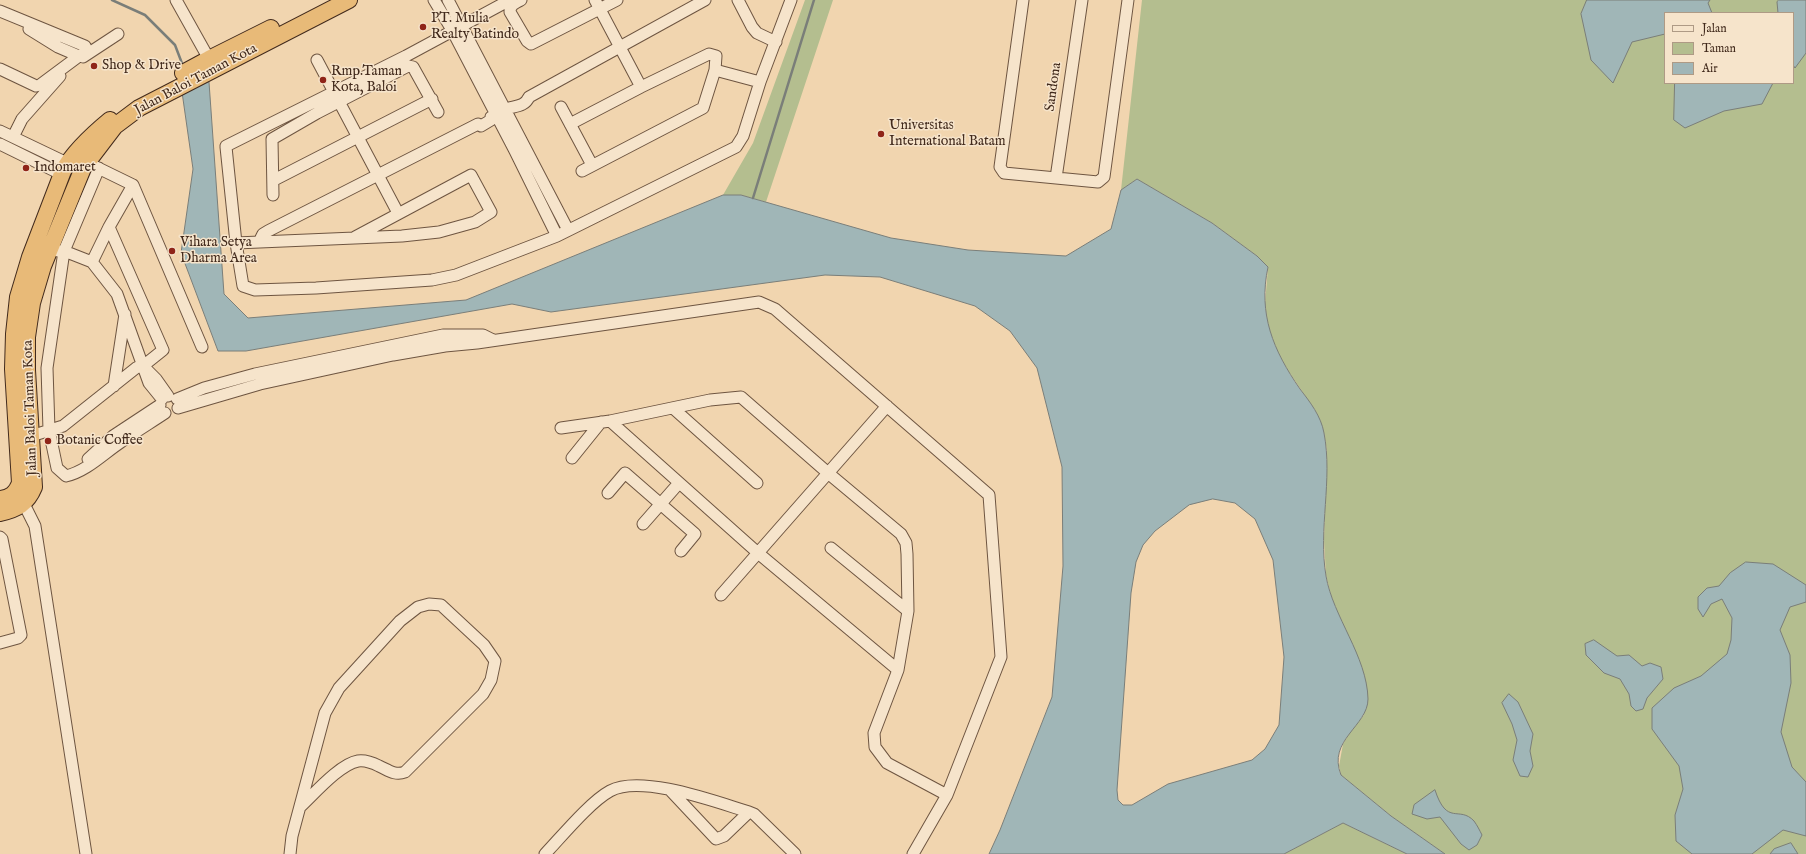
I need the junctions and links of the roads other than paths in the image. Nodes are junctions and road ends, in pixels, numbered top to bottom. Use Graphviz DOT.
graph roads {
  1 [pos="176,0"];
  2 [pos="327,0"];
  3 [pos="348,0"];
  4 [pos="434,0"];
  5 [pos="448,0"];
  6 [pos="510,0"];
  7 [pos="521,0"];
  8 [pos="617,0"];
  9 [pos="705,0"];
  10 [pos="791,0"];
  11 [pos="1023,0"];
  12 [pos="1082,0"];
  13 [pos="1128,0"];
  14 [pos="739,1"];
  15 [pos="597,4"];
  16 [pos="0,11"];
  17 [pos="296,22"];
  18 [pos="457,28"];
  19 [pos="118,34"];
  20 [pos="776,42"];
  21 [pos="618,47"];
  22 [pos="209,58"];
  23 [pos="317,60"];
  24 [pos="0,69"];
  25 [pos="715,70"];
  26 [pos="187,77"];
  27 [pos="760,82"];
  28 [pos="641,87"];
  29 [pos="336,98"];
  30 [pos="432,99"];
  31 [pos="561,107"];
  32 [pos="438,112"];
  33 [pos="500,112"];
  34 [pos="570,124"];
  35 [pos="0,131"];
  36 [pos="13,136"];
  37 [pos="358,138"];
  38 [pos="0,144"];
  39 [pos="92,165"];
  40 [pos="592,165"];
  41 [pos="64,169"];
  42 [pos="532,171"];
  43 [pos="582,171"];
  44 [pos="379,176"];
  45 [pos="1056,178"];
  46 [pos="274,180"];
  47 [pos="133,185"];
  48 [pos="273,195"];
  49 [pos="398,213"];
  50 [pos="109,228"];
  51 [pos="568,230"];
  52 [pos="557,236"];
  53 [pos="355,237"];
  54 [pos="259,242"];
  55 [pos="236,243"];
  56 [pos="57,251"];
  57 [pos="92,262"];
  58 [pos="125,311"];
  59 [pos="202,347"];
  60 [pos="20,364"];
  61 [pos="142,365"];
  62 [pos="114,386"];
  63 [pos="168,403"];
  64 [pos="887,406"];
  65 [pos="674,409"];
  66 [pos="605,422"];
  67 [pos="561,428"];
  68 [pos="49,430"];
  69 [pos="31,436"];
  70 [pos="572,458"];
  71 [pos="828,473"];
  72 [pos="679,483"];
  73 [pos="757,483"];
  74 [pos="608,493"];
  75 [pos="661,504"];
  76 [pos="8,505"];
  77 [pos="643,524"];
  78 [pos="0,537"];
  79 [pos="831,548"];
  80 [pos="680,551"];
  81 [pos="758,552"];
  82 [pos="721,595"];
  83 [pos="908,611"];
  84 [pos="0,642"];
  85 [pos="898,670"];
  86 [pos="669,790"];
  87 [pos="946,795"];
  88 [pos="300,807"];
  89 [pos="749,812"];
  90 [pos="86,854"];
  91 [pos="290,854"];
  92 [pos="545,854"];
  93 [pos="794,854"];
  94 [pos="913,854"];
  1 -- 22 [label="street"];
  2 -- 17 [label="highway, Jalan Baloi Taman Kota"];
  3 -- 17 [label="highway, Jalan Baloi Taman Kota"];
  4 -- 18 [label="street"];
  5 -- 18 [label="street"];
  6 -- 18 [label="street"];
  7 -- 15 [label="street"];
  8 -- 15 [label="street"];
  9 -- 21 [label="street"];
  10 -- 20 [label="street"];
  11 -- 45 [label="street"];
  12 -- 45 [label="street, Sandona"];
  13 -- 45 [label="street"];
  14 -- 20 [label="street"];
  15 -- 21 [label="street"];
  16 -- 24 [label="street"];
  17 -- 22 [label="highway, Jalan Baloi Taman Kota"];
  17 -- 26 [label="highway, Jalan Baloi Taman Kota"];
  18 -- 29 [label="street"];
  18 -- 33 [label="street"];
  19 -- 36 [label="street"];
  20 -- 27 [label="street"];
  21 -- 28 [label="street"];
  21 -- 33 [label="street"];
  22 -- 26 [label="highway, Jalan Baloi Taman Kota"];
  23 -- 29 [label="street"];
  25 -- 27 [label="street"];
  25 -- 28 [label="street"];
  25 -- 40 [label="street"];
  26 -- 39 [label="highway, Jalan Baloi Taman Kota"];
  26 -- 41 [label="highway, Jalan Baloi Taman Kota"];
  27 -- 51 [label="street"];
  28 -- 34 [label="street"];
  29 -- 30 [label="street"];
  29 -- 37 [label="street"];
  29 -- 46 [label="street"];
  29 -- 55 [label="street"];
  30 -- 32 [label="street"];
  30 -- 37 [label="street"];
  31 -- 34 [label="street"];
  33 -- 42 [label="street"];
  33 -- 44 [label="street"];
  34 -- 40 [label="street"];
  35 -- 36 [label="street"];
  36 -- 41 [label="street"];
  37 -- 44 [label="street"];
  37 -- 46 [label="street"];
  38 -- 41 [label="street"];
  39 -- 47 [label="street"];
  39 -- 56 [label="highway, Jalan Baloi Taman Kota"];
  40 -- 43 [label="street"];
  41 -- 60 [label="highway, Jalan Baloi Taman Kota"];
  42 -- 51 [label="street"];
  42 -- 52 [label="street"];
  44 -- 49 [label="street"];
  44 -- 54 [label="street"];
  46 -- 48 [label="street"];
  47 -- 50 [label="street"];
  47 -- 59 [label="street"];
  49 -- 53 [label="street"];
  49 -- 53 [label="street"];
  50 -- 57 [label="street"];
  50 -- 61 [label="street"];
  51 -- 52 [label="street"];
  52 -- 55 [label="street"];
  53 -- 54 [label="street"];
  54 -- 55 [label="street"];
  56 -- 57 [label="street"];
  56 -- 60 [label="highway, Jalan Baloi Taman Kota"];
  56 -- 68 [label="street"];
  57 -- 58 [label="street"];
  58 -- 61 [label="street"];
  58 -- 62 [label="street"];
  60 -- 69 [label="highway, Jalan Baloi Taman Kota"];
  60 -- 76 [label="highway, Jalan Baloi Taman Kota"];
  61 -- 62 [label="street"];
  61 -- 63 [label="street"];
  62 -- 68 [label="street"];
  63 -- 64 [label="street"];
  63 -- 68 [label="street"];
  64 -- 71 [label="street"];
  64 -- 87 [label="street"];
  65 -- 66 [label="street"];
  65 -- 71 [label="street"];
  65 -- 73 [label="street"];
  66 -- 67 [label="street"];
  66 -- 70 [label="street"];
  66 -- 72 [label="street"];
  68 -- 69 [label="street"];
  69 -- 76 [label="highway, Jalan Baloi Taman Kota"];
  71 -- 81 [label="street"];
  71 -- 83 [label="street"];
  72 -- 75 [label="street"];
  72 -- 81 [label="street"];
  74 -- 75 [label="street"];
  75 -- 77 [label="street"];
  75 -- 80 [label="street"];
  76 -- 90 [label="street"];
  78 -- 84 [label="street"];
  79 -- 83 [label="street"];
  81 -- 82 [label="street"];
  81 -- 85 [label="street"];
  83 -- 85 [label="street"];
  85 -- 87 [label="street"];
  86 -- 89 [label="street"];
  86 -- 89 [label="street"];
  86 -- 92 [label="street"];
  87 -- 94 [label="street"];
  88 -- 88 [label="street"];
  88 -- 91 [label="street"];
  89 -- 93 [label="street"];
}
